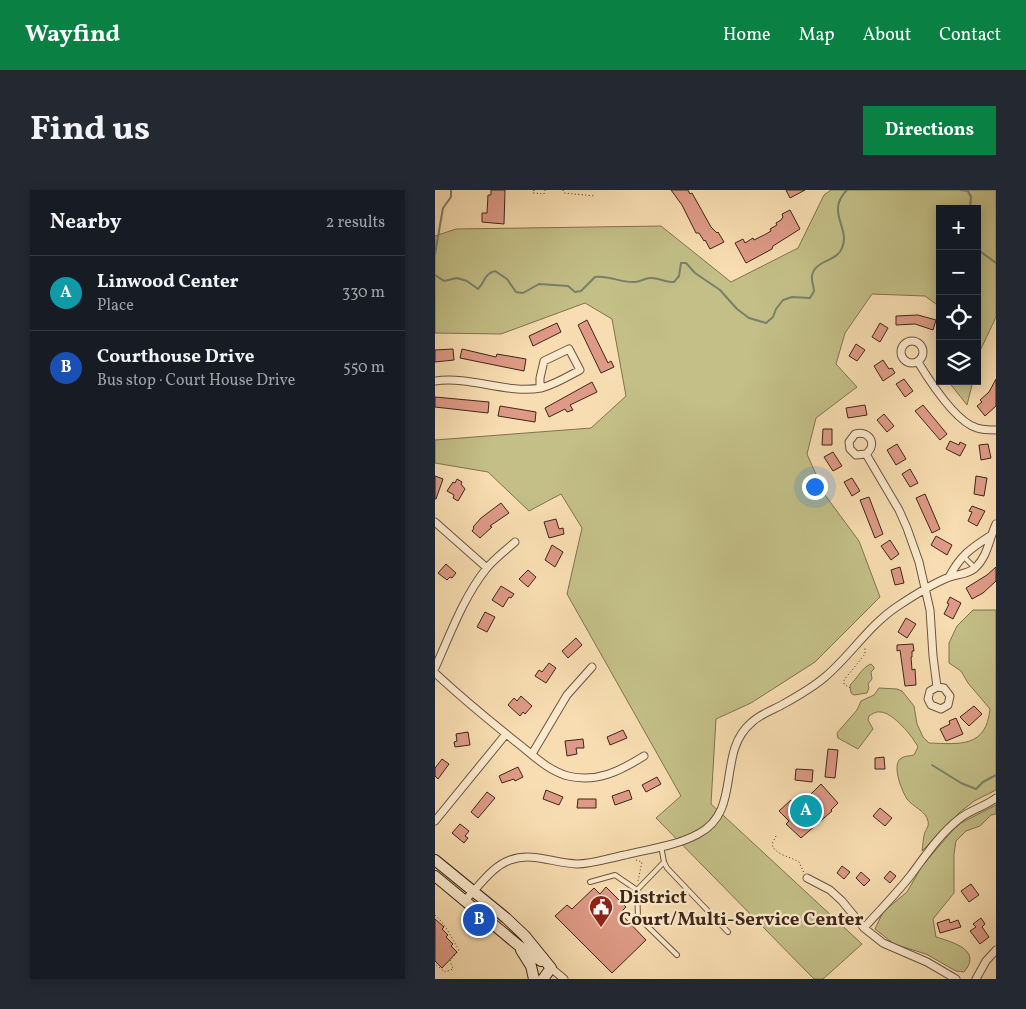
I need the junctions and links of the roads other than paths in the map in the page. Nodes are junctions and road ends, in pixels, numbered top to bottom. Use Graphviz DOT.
graph roads {
  1 [pos="918,362"];
  2 [pos="435,381"];
  3 [pos="540,388"];
  4 [pos="996,430"];
  5 [pos="866,454"];
  6 [pos="435,522"];
  7 [pos="996,524"];
  8 [pos="990,536"];
  9 [pos="515,542"];
  10 [pos="963,556"];
  11 [pos="487,568"];
  12 [pos="975,568"];
  13 [pos="949,577"];
  14 [pos="925,589"];
  15 [pos="592,667"];
  16 [pos="435,668"];
  17 [pos="435,673"];
  18 [pos="937,687"];
  19 [pos="506,734"];
  20 [pos="532,754"];
  21 [pos="644,756"];
  22 [pos="996,798"];
  23 [pos="435,821"];
  24 [pos="661,846"];
  25 [pos="435,860"];
  26 [pos="664,862"];
  27 [pos="435,876"];
  28 [pos="807,878"];
  29 [pos="590,882"];
  30 [pos="637,890"];
  31 [pos="474,892"];
  32 [pos="465,900"];
  33 [pos="864,928"];
  34 [pos="728,932"];
  35 [pos="518,945"];
  36 [pos="996,950"];
  37 [pos="677,954"];
  38 [pos="551,968"];
  39 [pos="534,979"];
  40 [pos="543,979"];
  41 [pos="564,979"];
  42 [pos="956,979"];
  43 [pos="976,979"];
  1 -- 4 [label="street"];
  2 -- 3 [label="street"];
  3 -- 3 [label="street"];
  5 -- 14 [label="street"];
  6 -- 11 [label="street"];
  7 -- 8 [label="street"];
  8 -- 10 [label="street"];
  8 -- 12 [label="street"];
  9 -- 11 [label="street"];
  10 -- 12 [label="lane"];
  10 -- 13 [label="street"];
  11 -- 16 [label="street"];
  12 -- 13 [label="street"];
  13 -- 14 [label="street"];
  14 -- 18 [label="street"];
  14 -- 24 [label="street"];
  15 -- 20 [label="street"];
  17 -- 19 [label="street"];
  19 -- 20 [label="street"];
  19 -- 23 [label="street"];
  20 -- 21 [label="street"];
  22 -- 33 [label="street"];
  24 -- 26 [label="lane"];
  24 -- 31 [label="street"];
  25 -- 31 [label="main road"];
  26 -- 30 [label="lane"];
  26 -- 34 [label="lane"];
  27 -- 32 [label="main road"];
  28 -- 33 [label="street"];
  29 -- 30 [label="lane"];
  30 -- 37 [label="lane"];
  31 -- 32 [label="street"];
  31 -- 38 [label="main road"];
  32 -- 35 [label="main road"];
  33 -- 42 [label="street"];
  35 -- 38 [label="main road"];
  35 -- 39 [label="main road"];
  36 -- 43 [label="street"];
  38 -- 40 [label="main road"];
  38 -- 41 [label="street"];
}
